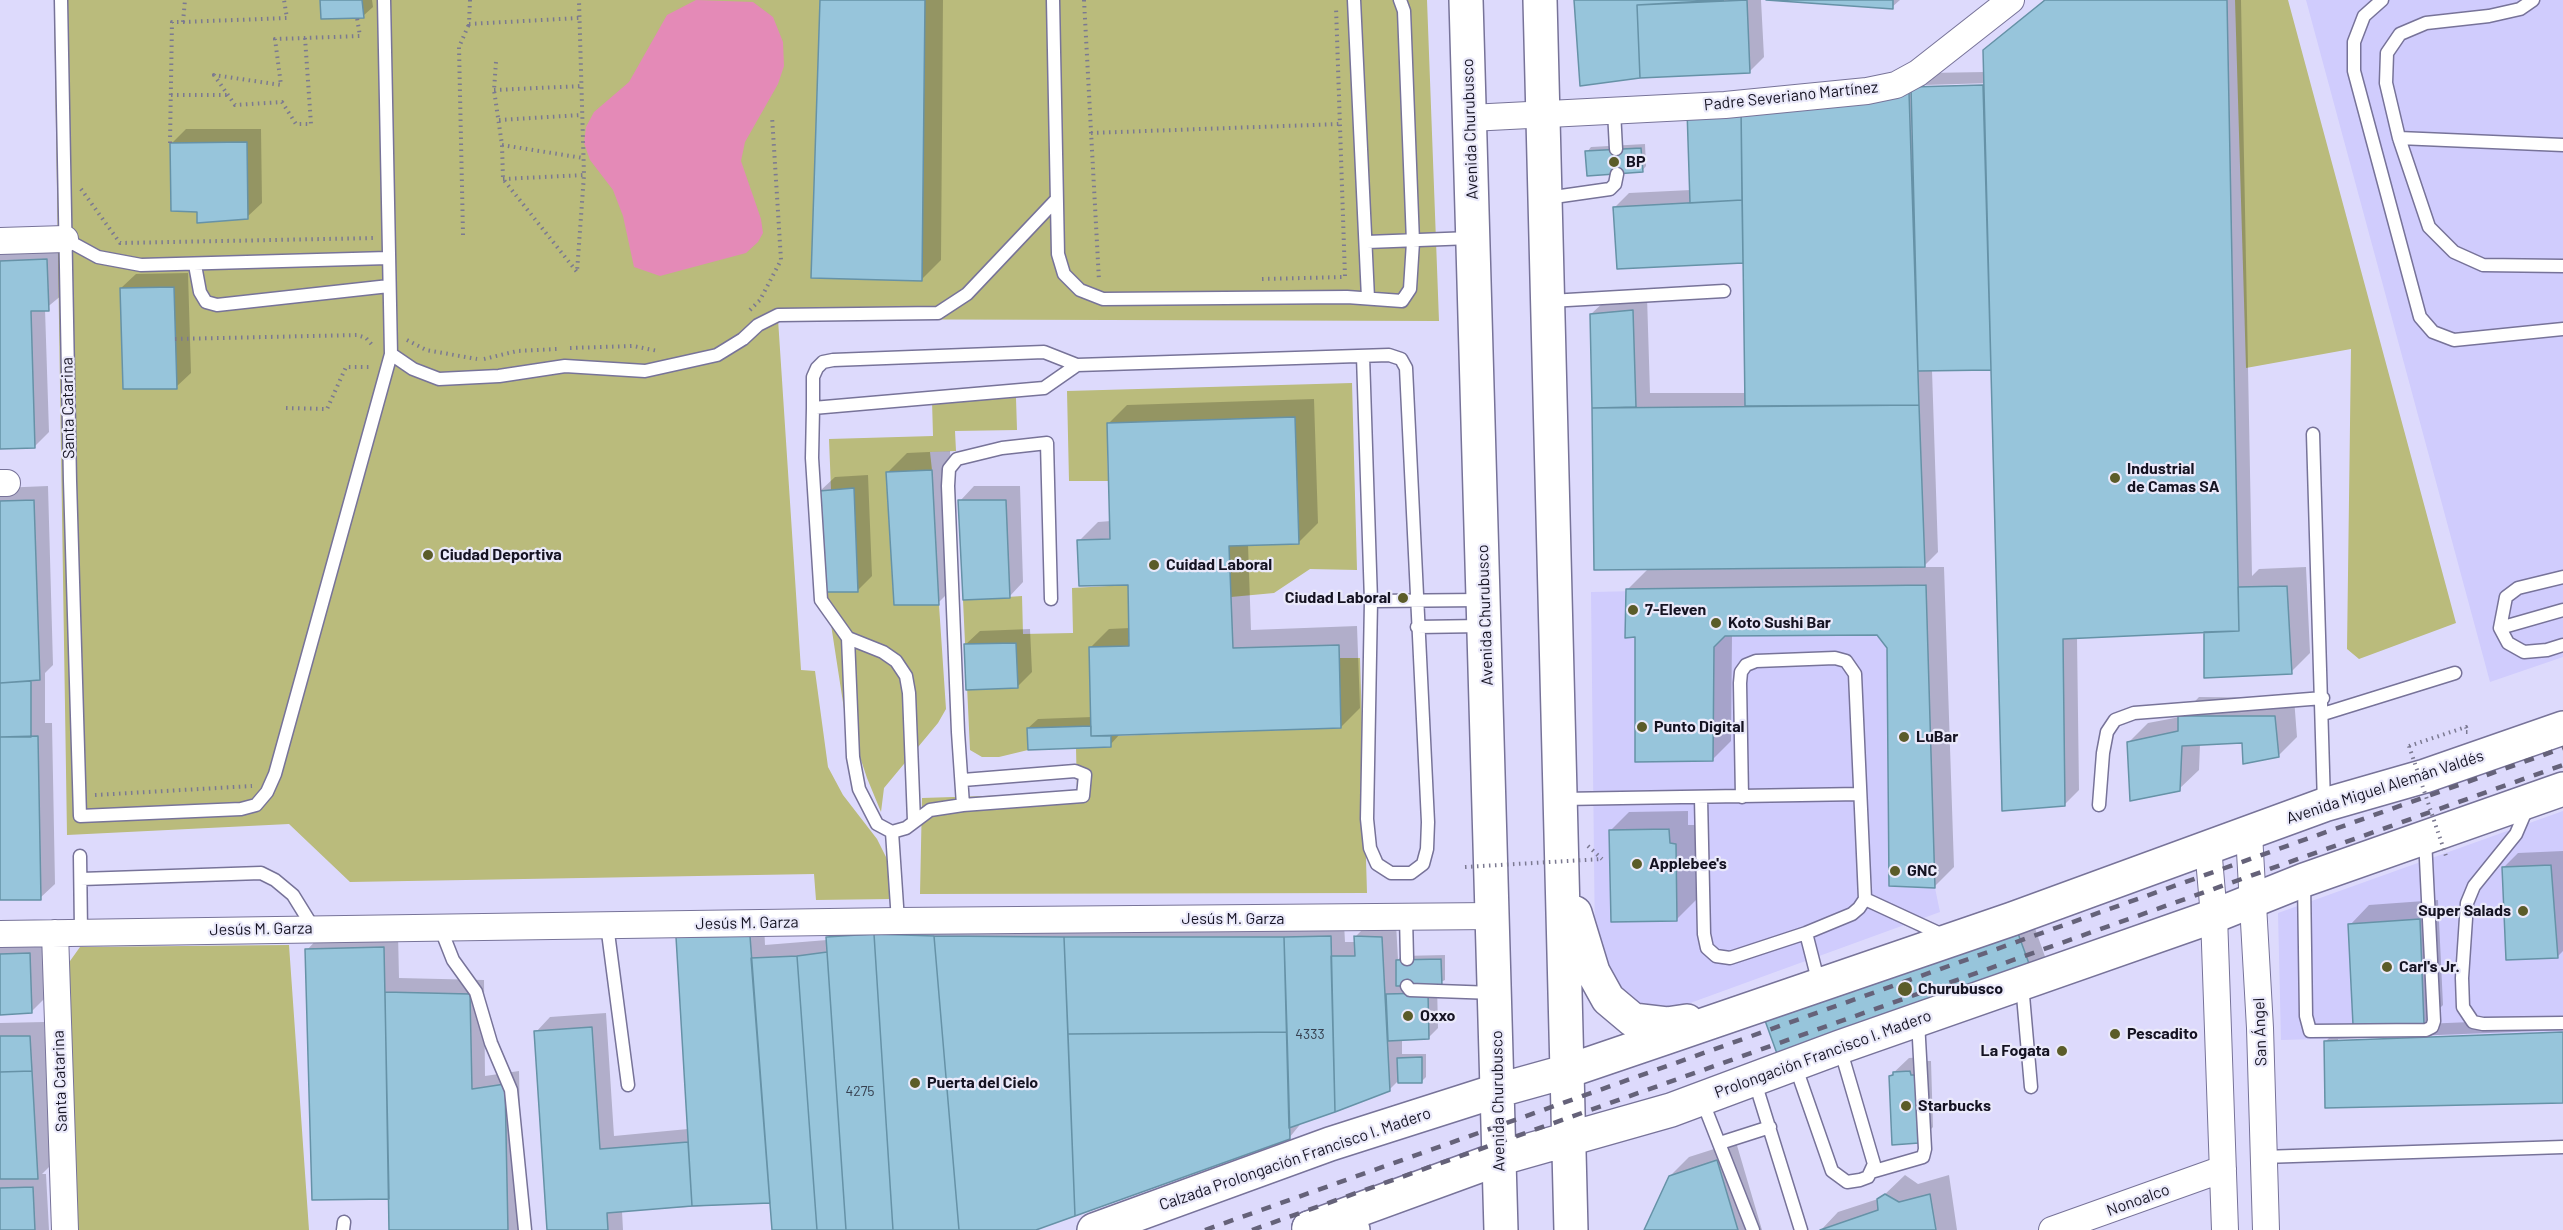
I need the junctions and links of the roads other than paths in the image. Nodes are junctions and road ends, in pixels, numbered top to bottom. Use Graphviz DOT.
graph roads {
  1 [pos="61,0"];
  2 [pos="384,0"];
  3 [pos="1053,0"];
  4 [pos="1354,0"];
  5 [pos="1400,0"];
  6 [pos="1467,0"];
  7 [pos="1540,0"];
  8 [pos="2011,0"];
  9 [pos="2382,0"];
  10 [pos="2532,0"];
  11 [pos="1614,111"];
  12 [pos="1543,115"];
  13 [pos="1470,118"];
  14 [pos="2399,138"];
  15 [pos="2563,145"];
  16 [pos="1616,149"];
  17 [pos="1617,174"];
  18 [pos="1546,198"];
  19 [pos="1055,201"];
  20 [pos="1473,238"];
  21 [pos="66,239"];
  22 [pos="0,241"];
  23 [pos="1367,242"];
  24 [pos="1413,242"];
  25 [pos="388,258"];
  26 [pos="195,265"];
  27 [pos="2563,266"];
  28 [pos="389,286"];
  29 [pos="1724,291"];
  30 [pos="1368,298"];
  31 [pos="1549,301"];
  32 [pos="2563,329"];
  33 [pos="391,354"];
  34 [pos="1363,356"];
  35 [pos="1077,365"];
  36 [pos="813,408"];
  37 [pos="2313,434"];
  38 [pos="2563,577"];
  39 [pos="1051,599"];
  40 [pos="1416,599"];
  41 [pos="1371,601"];
  42 [pos="2563,610"];
  43 [pos="1485,613"];
  44 [pos="1417,627"];
  45 [pos="2500,628"];
  46 [pos="848,638"];
  47 [pos="2563,645"];
  48 [pos="2455,673"];
  49 [pos="2323,698"];
  50 [pos="2323,714"];
  51 [pos="2563,728"];
  52 [pos="963,780"];
  53 [pos="2563,789"];
  54 [pos="1860,794"];
  55 [pos="1742,797"];
  56 [pos="1701,798"];
  57 [pos="1561,799"];
  58 [pos="2531,799"];
  59 [pos="963,805"];
  60 [pos="2099,805"];
  61 [pos="2324,805"];
  62 [pos="914,821"];
  63 [pos="892,832"];
  64 [pos="2249,834"];
  65 [pos="2436,847"];
  66 [pos="2208,848"];
  67 [pos="80,856"];
  68 [pos="1563,873"];
  69 [pos="81,879"];
  70 [pos="2304,880"];
  71 [pos="1865,899"];
  72 [pos="2255,901"];
  73 [pos="1494,916"];
  74 [pos="2214,916"];
  75 [pos="1406,917"];
  76 [pos="898,921"];
  77 [pos="607,925"];
  78 [pos="440,927"];
  79 [pos="314,928"];
  80 [pos="81,932"];
  81 [pos="56,933"];
  82 [pos="1806,933"];
  83 [pos="0,934"];
  84 [pos="1952,939"];
  85 [pos="1407,959"];
  86 [pos="2022,983"];
  87 [pos="1819,985"];
  88 [pos="1407,986"];
  89 [pos="1496,993"];
  90 [pos="1748,1010"];
  91 [pos="1918,1020"];
  92 [pos="2563,1023"];
  93 [pos="1840,1047"];
  94 [pos="1794,1064"];
  95 [pos="1568,1071"];
  96 [pos="1754,1079"];
  97 [pos="628,1085"];
  98 [pos="2031,1087"];
  99 [pos="1496,1091"];
  100 [pos="1701,1098"];
  101 [pos="1770,1127"];
  102 [pos="1569,1140"];
  103 [pos="1720,1143"];
  104 [pos="2563,1147"];
  105 [pos="2263,1157"];
  106 [pos="1498,1159"];
  107 [pos="2223,1169"];
  108 [pos="1872,1172"];
  109 [pos="1307,1229"];
  110 [pos="65,1230"];
  111 [pos="525,1230"];
  112 [pos="1094,1230"];
  113 [pos="1353,1230"];
  114 [pos="1501,1230"];
  115 [pos="1571,1230"];
  116 [pos="1753,1230"];
  117 [pos="1801,1230"];
  118 [pos="2052,1230"];
  119 [pos="2224,1230"];
  120 [pos="2266,1230"];
  1 -- 21 [label="lane, Santa Catarina"];
  2 -- 25 [label="lane"];
  3 -- 19 [label="lane"];
  4 -- 23 [label="lane"];
  5 -- 24 [label="lane"];
  6 -- 13 [label="main road, Avenida Churubusco"];
  7 -- 12 [label="main road"];
  8 -- 11 [label="street, Padre Severiano Martínez"];
  9 -- 32 [label="lane"];
  10 -- 14 [label="lane"];
  11 -- 12 [label="street, Padre Severiano Martínez"];
  11 -- 16 [label="lane"];
  12 -- 13 [label="street, Padre Severiano Martínez"];
  12 -- 18 [label="main road"];
  13 -- 20 [label="main road, Avenida Churubusco"];
  14 -- 15 [label="lane"];
  14 -- 27 [label="lane"];
  17 -- 18 [label="lane"];
  18 -- 31 [label="main road"];
  19 -- 30 [label="lane"];
  19 -- 33 [label="lane"];
  20 -- 24 [label="lane"];
  20 -- 43 [label="main road, Avenida Churubusco"];
  21 -- 22 [label="street"];
  21 -- 26 [label="lane"];
  21 -- 33 [label="lane, Santa Catarina"];
  23 -- 24 [label="lane"];
  23 -- 30 [label="lane"];
  24 -- 30 [label="lane"];
  25 -- 26 [label="lane"];
  25 -- 28 [label="lane"];
  26 -- 28 [label="lane"];
  28 -- 33 [label="lane"];
  29 -- 31 [label="lane"];
  31 -- 57 [label="main road"];
  34 -- 35 [label="lane"];
  34 -- 40 [label="lane"];
  34 -- 41 [label="lane"];
  35 -- 36 [label="lane"];
  35 -- 36 [label="lane"];
  36 -- 46 [label="lane"];
  37 -- 49 [label="lane"];
  38 -- 45 [label="lane"];
  39 -- 52 [label="lane"];
  40 -- 41 [label="lane"];
  40 -- 43 [label="lane"];
  40 -- 44 [label="lane"];
  41 -- 44 [label="lane"];
  42 -- 45 [label="lane"];
  43 -- 44 [label="lane"];
  43 -- 73 [label="main road, Avenida Churubusco"];
  45 -- 47 [label="lane"];
  46 -- 62 [label="lane"];
  46 -- 63 [label="lane"];
  48 -- 50 [label="lane"];
  49 -- 50 [label="lane"];
  49 -- 60 [label="lane"];
  50 -- 61 [label="lane"];
  51 -- 61 [label="main road, Avenida Miguel Alemán Valdés"];
  52 -- 59 [label="lane"];
  52 -- 59 [label="lane"];
  53 -- 58 [label="main road"];
  54 -- 55 [label="lane"];
  54 -- 55 [label="lane"];
  54 -- 71 [label="lane"];
  55 -- 56 [label="lane"];
  56 -- 57 [label="lane"];
  56 -- 82 [label="lane"];
  57 -- 68 [label="main road"];
  58 -- 65 [label="main road"];
  58 -- 92 [label="lane"];
  59 -- 62 [label="lane"];
  61 -- 64 [label="main road, Avenida Miguel Alemán Valdés"];
  62 -- 63 [label="lane"];
  63 -- 76 [label="lane"];
  64 -- 66 [label="main road, Avenida Miguel Alemán Valdés"];
  64 -- 72 [label="street, San Ángel"];
  65 -- 70 [label="main road"];
  65 -- 70 [label="lane"];
  66 -- 74 [label="street"];
  66 -- 84 [label="main road"];
  67 -- 69 [label="lane"];
  68 -- 90 [label="main road"];
  68 -- 95 [label="main road"];
  69 -- 79 [label="lane"];
  69 -- 80 [label="lane"];
  70 -- 72 [label="main road"];
  71 -- 82 [label="lane"];
  71 -- 84 [label="lane"];
  72 -- 74 [label="main road"];
  72 -- 105 [label="street, San Ángel"];
  73 -- 75 [label="street, Jesús M. Garza"];
  73 -- 89 [label="main road, Avenida Churubusco"];
  74 -- 86 [label="main road, Prolongación Francisco I. Madero"];
  74 -- 107 [label="street"];
  75 -- 76 [label="street, Jesús M. Garza"];
  75 -- 85 [label="lane"];
  76 -- 77 [label="street, Jesús M. Garza"];
  77 -- 78 [label="street, Jesús M. Garza"];
  77 -- 97 [label="lane"];
  78 -- 79 [label="street, Jesús M. Garza"];
  78 -- 111 [label="lane"];
  79 -- 80 [label="street, Jesús M. Garza"];
  80 -- 81 [label="street, Jesús M. Garza"];
  81 -- 83 [label="street, Jesús M. Garza"];
  81 -- 110 [label="street, Santa Catarina"];
  82 -- 87 [label="lane"];
  84 -- 87 [label="main road"];
  86 -- 91 [label="main road, Prolongación Francisco I. Madero"];
  86 -- 98 [label="lane"];
  87 -- 90 [label="main road"];
  88 -- 89 [label="lane"];
  89 -- 99 [label="main road, Avenida Churubusco"];
  90 -- 95 [label="main road"];
  91 -- 93 [label="main road, Prolongación Francisco I. Madero"];
  91 -- 108 [label="lane"];
  93 -- 94 [label="main road, Prolongación Francisco I. Madero"];
  93 -- 108 [label="lane"];
  94 -- 96 [label="main road, Prolongación Francisco I. Madero"];
  94 -- 108 [label="lane"];
  95 -- 99 [label="main road"];
  95 -- 102 [label="main road"];
  96 -- 100 [label="main road, Prolongación Francisco I. Madero"];
  96 -- 101 [label="lane"];
  99 -- 106 [label="main road, Avenida Churubusco"];
  99 -- 112 [label="main road, Calzada Prolongación Francisco I. Madero"];
  100 -- 102 [label="main road, Prolongación Francisco I. Madero"];
  100 -- 103 [label="lane"];
  101 -- 103 [label="lane"];
  101 -- 117 [label="lane"];
  102 -- 106 [label="main road, Prolongación Francisco I. Madero"];
  102 -- 115 [label="main road"];
  103 -- 116 [label="lane"];
  104 -- 105 [label="lane"];
  105 -- 120 [label="street, San Ángel"];
  106 -- 109 [label="main road"];
  106 -- 114 [label="main road, Avenida Churubusco"];
  107 -- 118 [label="street, Nonoalco"];
  107 -- 119 [label="street"];
  109 -- 113 [label="main road"];
}
